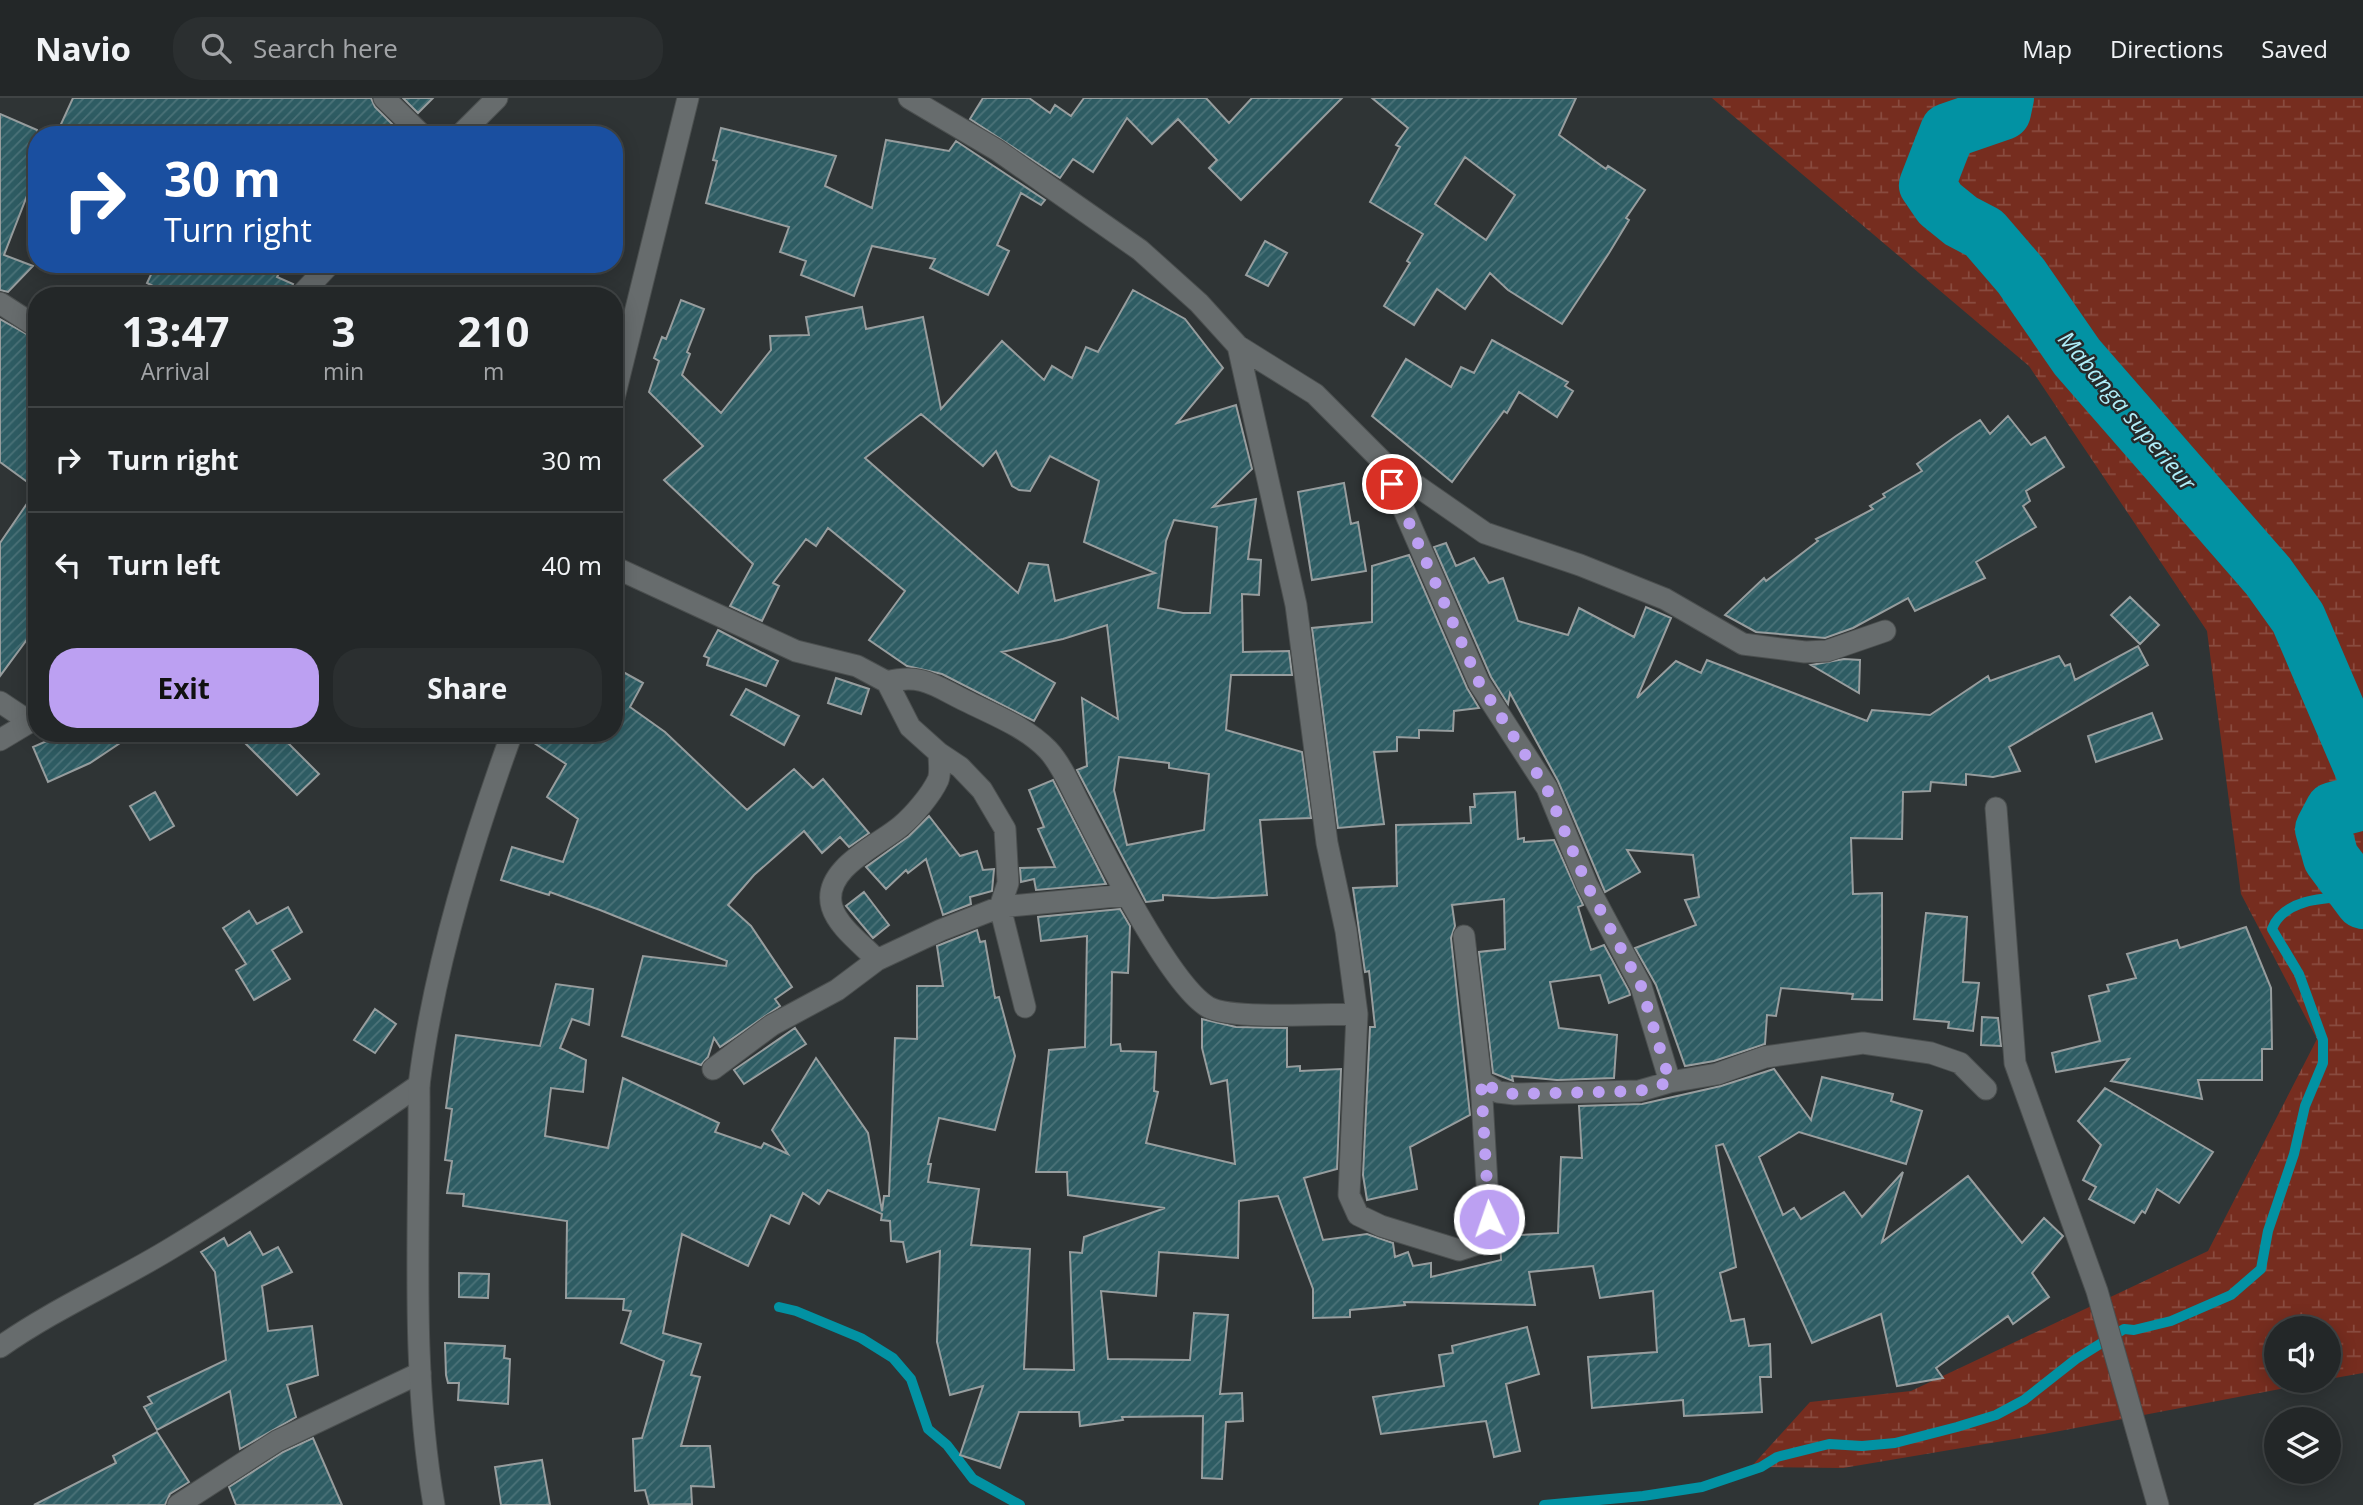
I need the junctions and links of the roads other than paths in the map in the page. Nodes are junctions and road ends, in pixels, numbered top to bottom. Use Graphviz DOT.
graph roads {
  1 [pos="384,98"];
  2 [pos="497,98"];
  3 [pos="688,98"];
  4 [pos="909,98"];
  5 [pos="413,126"];
  6 [pos="469,126"];
  7 [pos="322,273"];
  8 [pos="308,287"];
  9 [pos="0,303"];
  10 [pos="28,321"];
  11 [pos="1238,346"];
  12 [pos="623,362"];
  13 [pos="1382,462"];
  14 [pos="623,571"];
  15 [pos="1885,631"];
  16 [pos="887,682"];
  17 [pos="0,702"];
  18 [pos="28,714"];
  19 [pos="28,720"];
  20 [pos="0,740"];
  21 [pos="509,742"];
  22 [pos="939,753"];
  23 [pos="1996,808"];
  24 [pos="1128,895"];
  25 [pos="1000,907"];
  26 [pos="1464,936"];
  27 [pos="877,960"];
  28 [pos="1025,1007"];
  29 [pos="1357,1014"];
  30 [pos="713,1069"];
  31 [pos="1481,1081"];
  32 [pos="1670,1082"];
  33 [pos="419,1085"];
  34 [pos="1986,1088"];
  35 [pos="0,1347"];
  36 [pos="420,1373"];
  37 [pos="178,1505"];
  38 [pos="434,1505"];
  39 [pos="2158,1505"];
  1 -- 5 [label="street"];
  2 -- 6 [label="street"];
  3 -- 12 [label="street"];
  4 -- 11 [label="street"];
  7 -- 8 [label="street"];
  9 -- 10 [label="street"];
  11 -- 13 [label="street"];
  11 -- 29 [label="street"];
  13 -- 15 [label="street"];
  13 -- 32 [label="street"];
  14 -- 16 [label="street"];
  16 -- 22 [label="street"];
  16 -- 24 [label="street"];
  17 -- 18 [label="street"];
  19 -- 20 [label="street"];
  21 -- 33 [label="street"];
  22 -- 25 [label="street"];
  22 -- 27 [label="street"];
  23 -- 39 [label="street"];
  24 -- 25 [label="street"];
  24 -- 29 [label="street"];
  25 -- 27 [label="street"];
  25 -- 28 [label="street"];
  26 -- 31 [label="street"];
  27 -- 30 [label="street"];
  29 -- 31 [label="street"];
  31 -- 32 [label="street"];
  32 -- 34 [label="street"];
  33 -- 35 [label="street"];
  33 -- 36 [label="street"];
  36 -- 37 [label="street"];
  36 -- 38 [label="street"];
}
